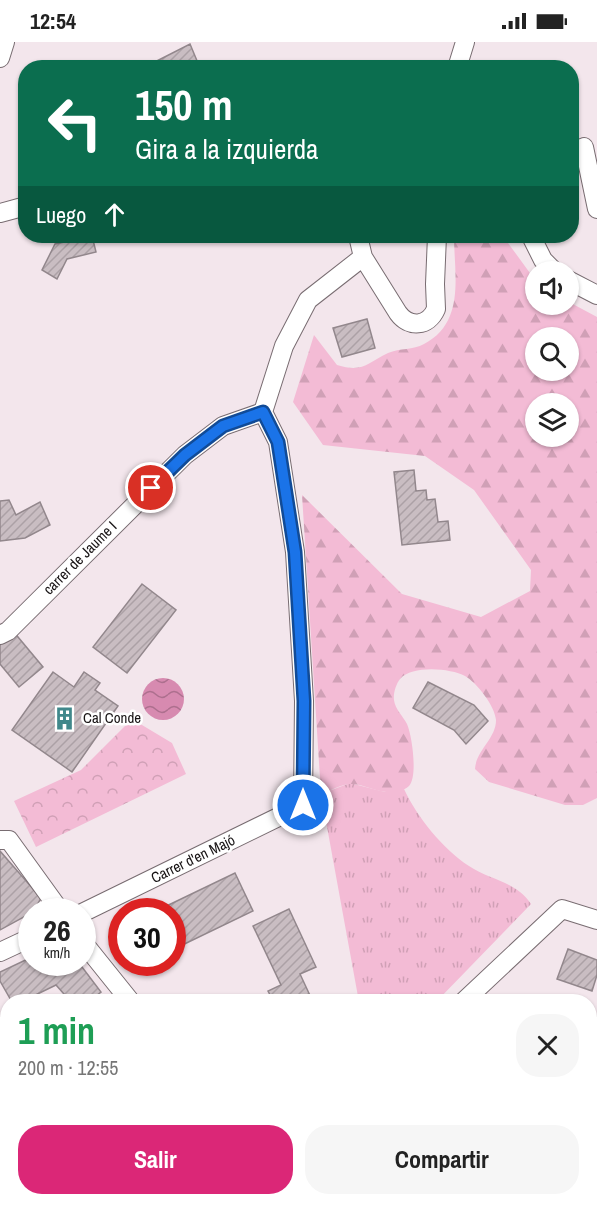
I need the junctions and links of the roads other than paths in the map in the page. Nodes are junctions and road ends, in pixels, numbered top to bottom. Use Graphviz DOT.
graph roads {
  1 [pos="5,42"];
  2 [pos="465,42"];
  3 [pos="0,58"];
  4 [pos="460,60"];
  5 [pos="584,147"];
  6 [pos="18,208"];
  7 [pos="597,209"];
  8 [pos="0,213"];
  9 [pos="360,243"];
  10 [pos="437,243"];
  11 [pos="534,243"];
  12 [pos="363,257"];
  13 [pos="544,261"];
  14 [pos="579,286"];
  15 [pos="597,295"];
  16 [pos="263,412"];
  17 [pos="0,635"];
  18 [pos="0,840"];
  19 [pos="51,898"];
  20 [pos="96,906"];
  21 [pos="597,920"];
  22 [pos="18,944"];
  23 [pos="0,952"];
  24 [pos="96,958"];
  25 [pos="125,994"];
  26 [pos="472,994"];
  1 -- 3 [label="street"];
  2 -- 4 [label="street"];
  5 -- 7 [label="street"];
  6 -- 8 [label="street"];
  9 -- 12 [label="street"];
  10 -- 12 [label="street"];
  11 -- 13 [label="street"];
  12 -- 16 [label="street"];
  14 -- 15 [label="street"];
  16 -- 17 [label="street, carrer de Jaume I"];
  16 -- 20 [label="street, Carrer d'en Majó"];
  18 -- 19 [label="street"];
  21 -- 26 [label="street"];
  22 -- 23 [label="street"];
  24 -- 25 [label="street"];
}
